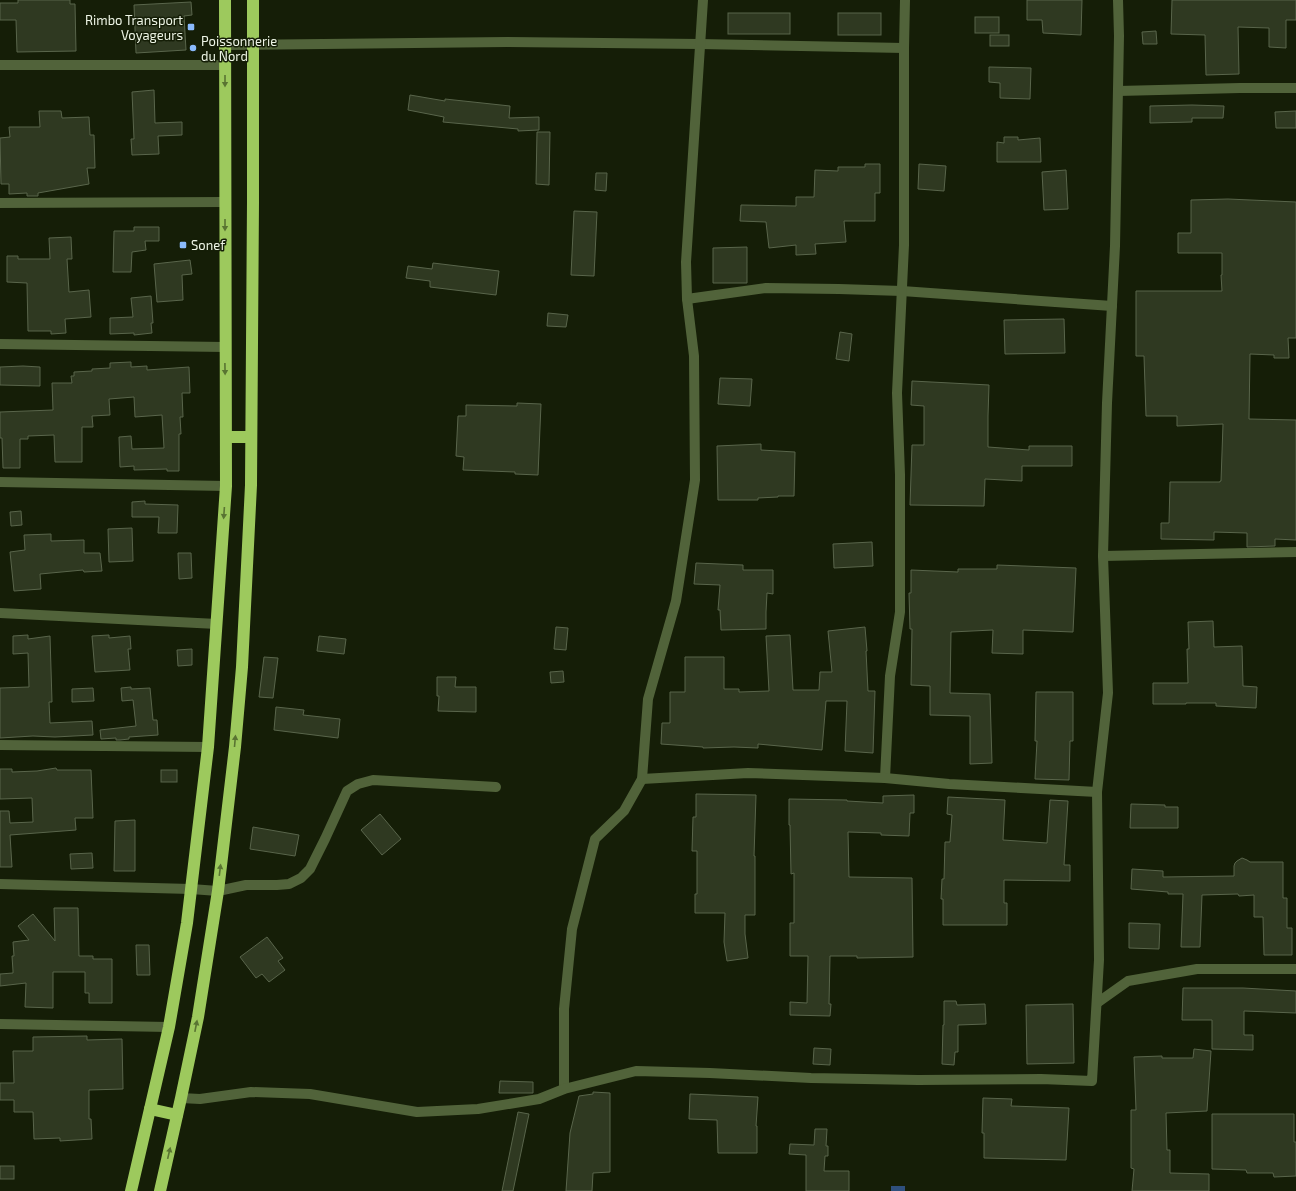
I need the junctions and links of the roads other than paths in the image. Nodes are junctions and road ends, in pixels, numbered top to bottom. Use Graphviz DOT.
graph roads {
  1 [pos="225,0"];
  2 [pos="253,0"];
  3 [pos="703,0"];
  4 [pos="905,0"];
  5 [pos="1118,0"];
  6 [pos="700,44"];
  7 [pos="224,45"];
  8 [pos="252,45"];
  9 [pos="904,48"];
  10 [pos="0,64"];
  11 [pos="225,65"];
  12 [pos="1296,88"];
  13 [pos="1118,91"];
  14 [pos="225,202"];
  15 [pos="0,203"];
  16 [pos="902,291"];
  17 [pos="687,299"];
  18 [pos="1112,306"];
  19 [pos="0,344"];
  20 [pos="225,347"];
  21 [pos="226,437"];
  22 [pos="251,437"];
  23 [pos="0,482"];
  24 [pos="226,486"];
  25 [pos="1296,552"];
  26 [pos="1103,556"];
  27 [pos="0,614"];
  28 [pos="217,624"];
  29 [pos="0,745"];
  30 [pos="208,747"];
  31 [pos="885,778"];
  32 [pos="642,779"];
  33 [pos="496,788"];
  34 [pos="1097,792"];
  35 [pos="0,884"];
  36 [pos="191,889"];
  37 [pos="218,891"];
  38 [pos="1296,969"];
  39 [pos="1097,1003"];
  40 [pos="0,1024"];
  41 [pos="169,1027"];
  42 [pos="564,1089"];
  43 [pos="181,1098"];
  44 [pos="150,1109"];
  45 [pos="177,1115"];
  46 [pos="131,1191"];
  47 [pos="160,1191"];
  1 -- 7 [label="highway"];
  2 -- 8 [label="highway"];
  3 -- 6 [label="street"];
  4 -- 9 [label="street"];
  5 -- 13 [label="street"];
  6 -- 8 [label="street"];
  6 -- 9 [label="street"];
  6 -- 17 [label="street"];
  7 -- 8 [label="street"];
  7 -- 11 [label="highway"];
  8 -- 22 [label="highway"];
  9 -- 16 [label="street"];
  10 -- 11 [label="street"];
  11 -- 14 [label="highway, one-way"];
  12 -- 13 [label="street"];
  13 -- 18 [label="street"];
  14 -- 15 [label="street"];
  14 -- 20 [label="highway, one-way"];
  16 -- 17 [label="street"];
  16 -- 18 [label="street"];
  16 -- 31 [label="street"];
  17 -- 32 [label="street"];
  18 -- 26 [label="street"];
  19 -- 20 [label="street"];
  20 -- 21 [label="highway, one-way"];
  21 -- 22 [label="highway"];
  21 -- 24 [label="highway"];
  37 -- 22 [label="highway, one-way"];
  23 -- 24 [label="street"];
  24 -- 28 [label="highway, one-way"];
  25 -- 26 [label="street"];
  26 -- 34 [label="street"];
  27 -- 28 [label="street"];
  28 -- 30 [label="highway"];
  29 -- 30 [label="street"];
  30 -- 36 [label="highway"];
  31 -- 32 [label="street"];
  31 -- 34 [label="street"];
  32 -- 42 [label="street"];
  33 -- 37 [label="street"];
  34 -- 39 [label="street"];
  35 -- 36 [label="street"];
  36 -- 37 [label="street"];
  36 -- 41 [label="highway"];
  43 -- 37 [label="highway, one-way"];
  38 -- 39 [label="street"];
  39 -- 42 [label="street"];
  40 -- 41 [label="street"];
  41 -- 44 [label="highway"];
  42 -- 43 [label="street"];
  43 -- 45 [label="highway"];
  44 -- 45 [label="highway"];
  44 -- 46 [label="highway"];
  47 -- 45 [label="highway, one-way"];
}
